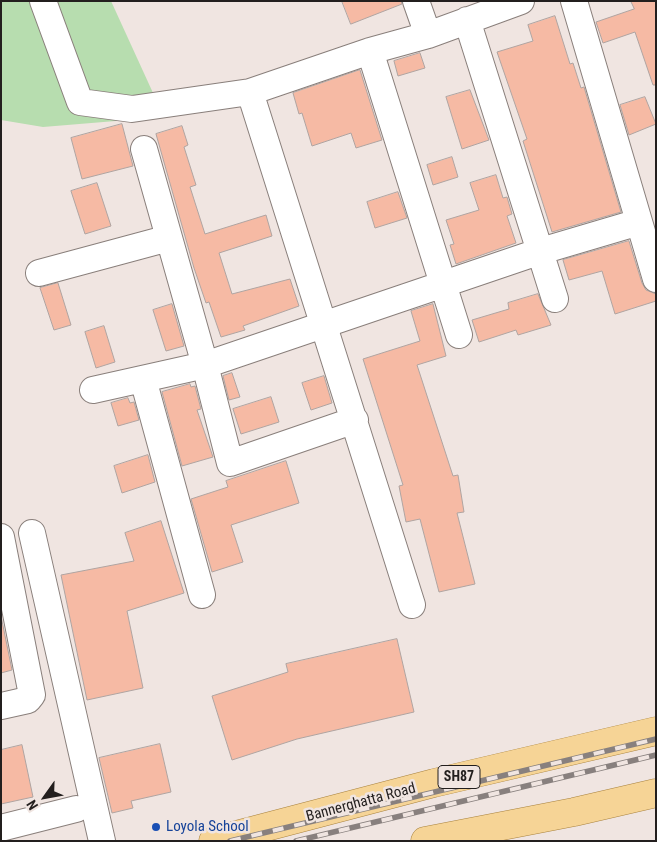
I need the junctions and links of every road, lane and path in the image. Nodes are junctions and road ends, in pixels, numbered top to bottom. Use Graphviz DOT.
graph roads {
  1 [pos="43,1"];
  2 [pos="416,1"];
  3 [pos="521,1"];
  4 [pos="574,1"];
  5 [pos="467,20"];
  6 [pos="428,35"];
  7 [pos="370,51"];
  8 [pos="250,92"];
  9 [pos="144,149"];
  10 [pos="639,222"];
  11 [pos="169,238"];
  12 [pos="541,252"];
  13 [pos="39,273"];
  14 [pos="656,279"];
  15 [pos="444,284"];
  16 [pos="555,299"];
  17 [pos="326,325"];
  18 [pos="459,335"];
  19 [pos="205,366"];
  20 [pos="143,379"];
  21 [pos="93,390"];
  22 [pos="355,420"];
  23 [pos="32,533"];
  24 [pos="1,538"];
  25 [pos="202,595"];
  26 [pos="412,605"];
  27 [pos="1,706"];
  28 [pos="656,731"];
  29 [pos="656,793"];
  30 [pos="76,809"];
  31 [pos="1,828"];
  32 [pos="266,835"];
  33 [pos="102,841"];
  34 [pos="213,841"];
  35 [pos="424,841"];
  1 -- 8 [label="street"];
  2 -- 6 [label="street"];
  3 -- 5 [label="street"];
  4 -- 10 [label="street"];
  5 -- 6 [label="street"];
  5 -- 12 [label="street"];
  6 -- 7 [label="street"];
  7 -- 8 [label="street"];
  7 -- 15 [label="street"];
  8 -- 17 [label="street"];
  9 -- 11 [label="street"];
  10 -- 12 [label="street"];
  10 -- 14 [label="street"];
  11 -- 13 [label="street"];
  11 -- 19 [label="street"];
  12 -- 15 [label="street"];
  12 -- 16 [label="street"];
  15 -- 17 [label="street"];
  15 -- 18 [label="street"];
  17 -- 19 [label="street"];
  17 -- 22 [label="street"];
  19 -- 20 [label="street"];
  19 -- 22 [label="street"];
  20 -- 21 [label="street"];
  20 -- 25 [label="street"];
  22 -- 26 [label="street"];
  23 -- 33 [label="street"];
  24 -- 27 [label="street"];
  28 -- 32 [label="main road, Bannerghatta Road / SH87"];
  29 -- 35 [label="main road"];
  30 -- 31 [label="street"];
  32 -- 34 [label="main road, Bannerghatta Road / SH87"];
}
